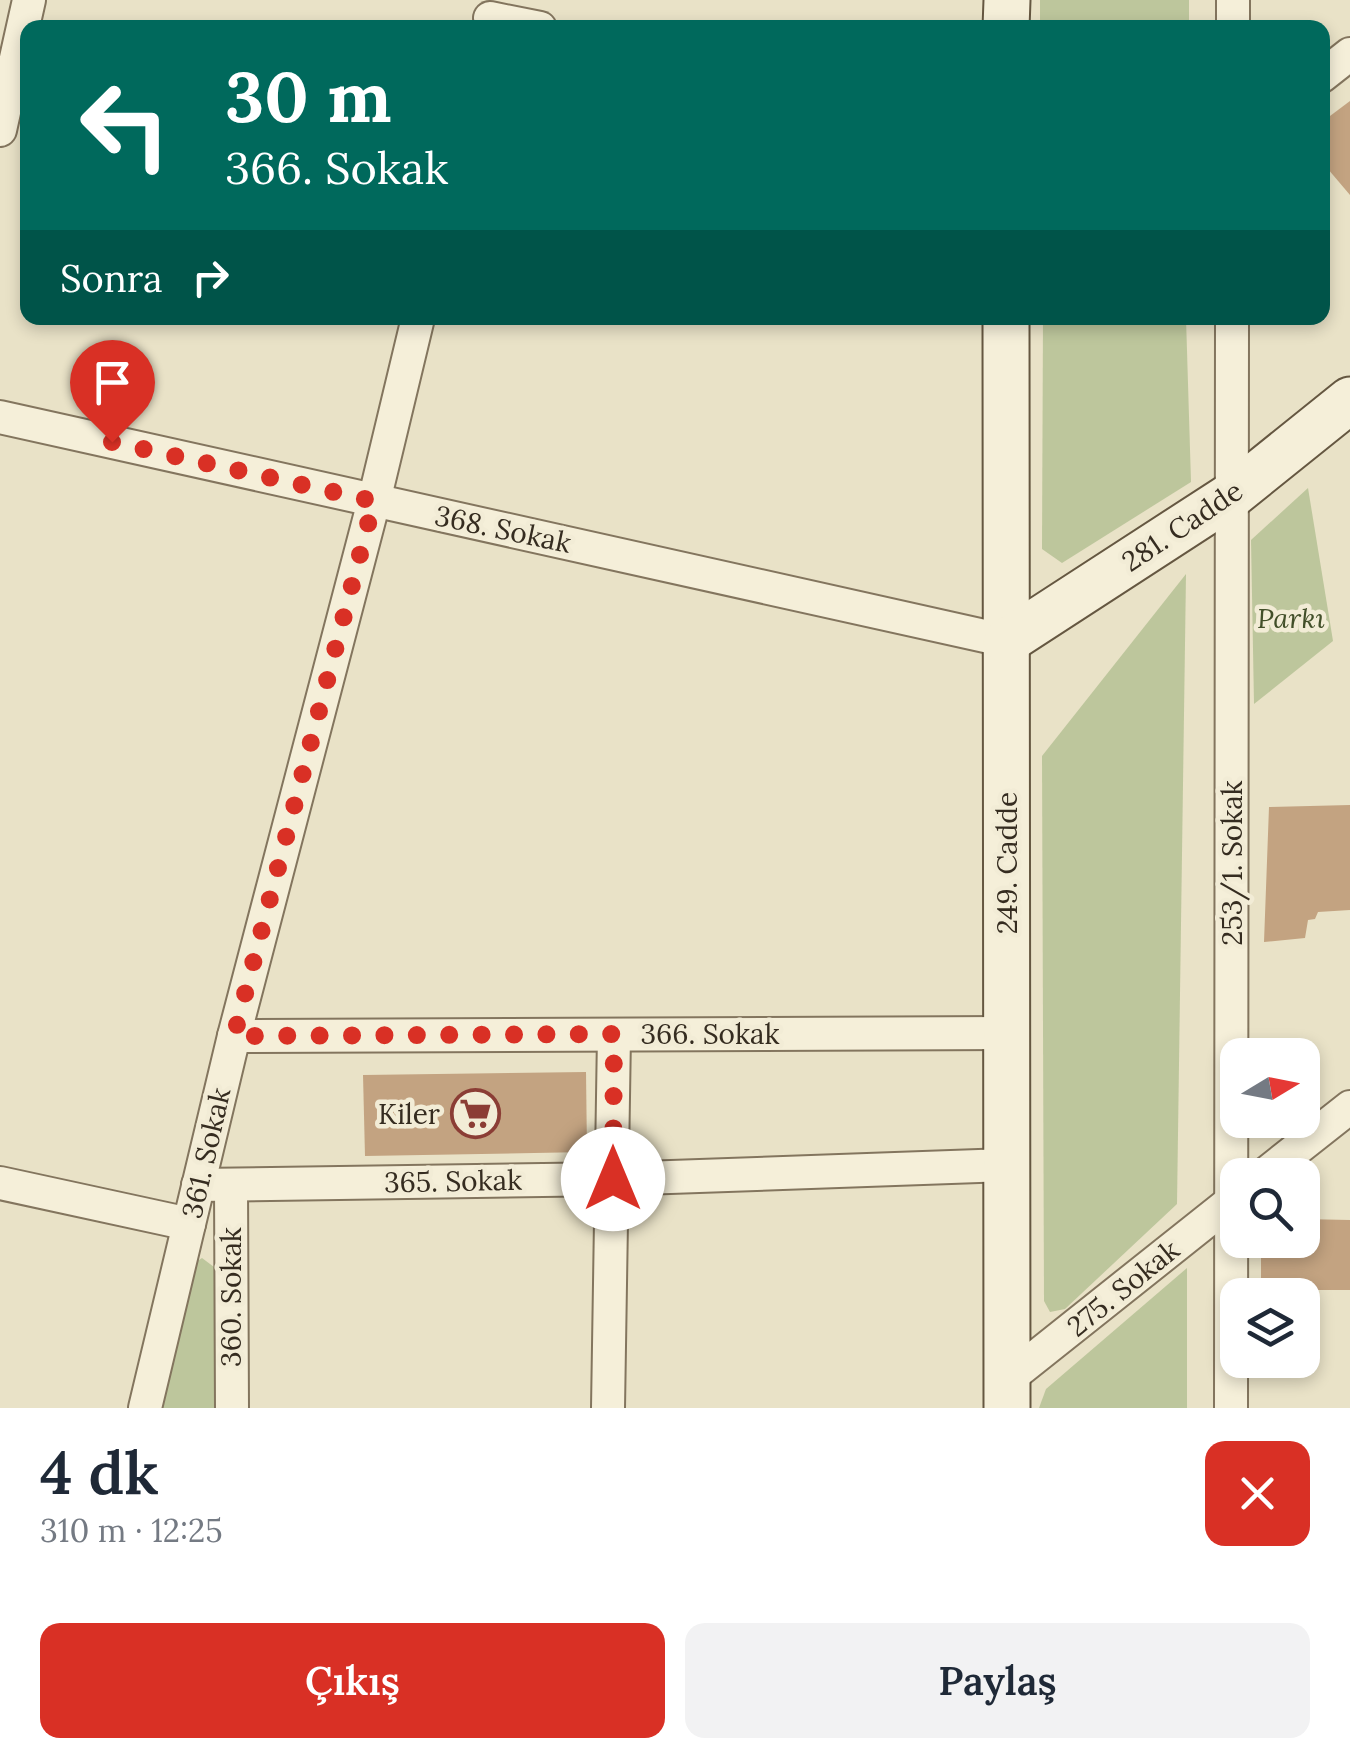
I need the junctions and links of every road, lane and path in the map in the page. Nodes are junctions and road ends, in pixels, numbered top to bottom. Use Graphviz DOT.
graph roads {
  1 [pos="20,40"];
  2 [pos="1350,54"];
  3 [pos="1330,70"];
  4 [pos="0,130"];
  5 [pos="416,325"];
  6 [pos="1006,325"];
  7 [pos="1232,325"];
  8 [pos="1350,400"];
  9 [pos="0,417"];
  10 [pos="1232,495"];
  11 [pos="374,501"];
  12 [pos="1006,640"];
  13 [pos="1007,1033"];
  14 [pos="614,1034"];
  15 [pos="234,1036"];
  16 [pos="1350,1107"];
  17 [pos="1234,1158"];
  18 [pos="1286,1158"];
  19 [pos="1007,1165"];
  20 [pos="613,1179"];
  21 [pos="0,1183"];
  22 [pos="214,1185"];
  23 [pos="1220,1210"];
  24 [pos="189,1224"];
  25 [pos="1233,1258"];
  26 [pos="1008,1394"];
  27 [pos="145,1408"];
  28 [pos="232,1408"];
  29 [pos="608,1408"];
  30 [pos="1230,1408"];
  1 -- 4 [label="street"];
  2 -- 3 [label="street"];
  5 -- 11 [label="street, 361. Sokak"];
  6 -- 12 [label="street, 249. Cadde"];
  7 -- 10 [label="street, 253/1. Sokak"];
  8 -- 10 [label="street, 281. Cadde"];
  9 -- 11 [label="street, 368. Sokak"];
  10 -- 12 [label="street, 281. Cadde"];
  10 -- 17 [label="street, 253/1. Sokak"];
  11 -- 12 [label="street, 368. Sokak"];
  11 -- 15 [label="street, 361. Sokak"];
  12 -- 13 [label="street, 249. Cadde"];
  13 -- 14 [label="street, 366. Sokak"];
  13 -- 19 [label="street, 249. Cadde"];
  14 -- 15 [label="street, 366. Sokak"];
  14 -- 20 [label="street"];
  15 -- 22 [label="street, 361. Sokak"];
  16 -- 18 [label="street"];
  19 -- 20 [label="street, 365. Sokak"];
  19 -- 26 [label="street, 249. Cadde"];
  20 -- 22 [label="street, 365. Sokak"];
  20 -- 29 [label="street"];
  21 -- 24 [label="street"];
  22 -- 24 [label="street, 361. Sokak"];
  22 -- 28 [label="street, 360. Sokak"];
  23 -- 26 [label="street, 275. Sokak"];
  24 -- 27 [label="street, 361. Sokak"];
  25 -- 30 [label="street, 253/1. Sokak"];
}
